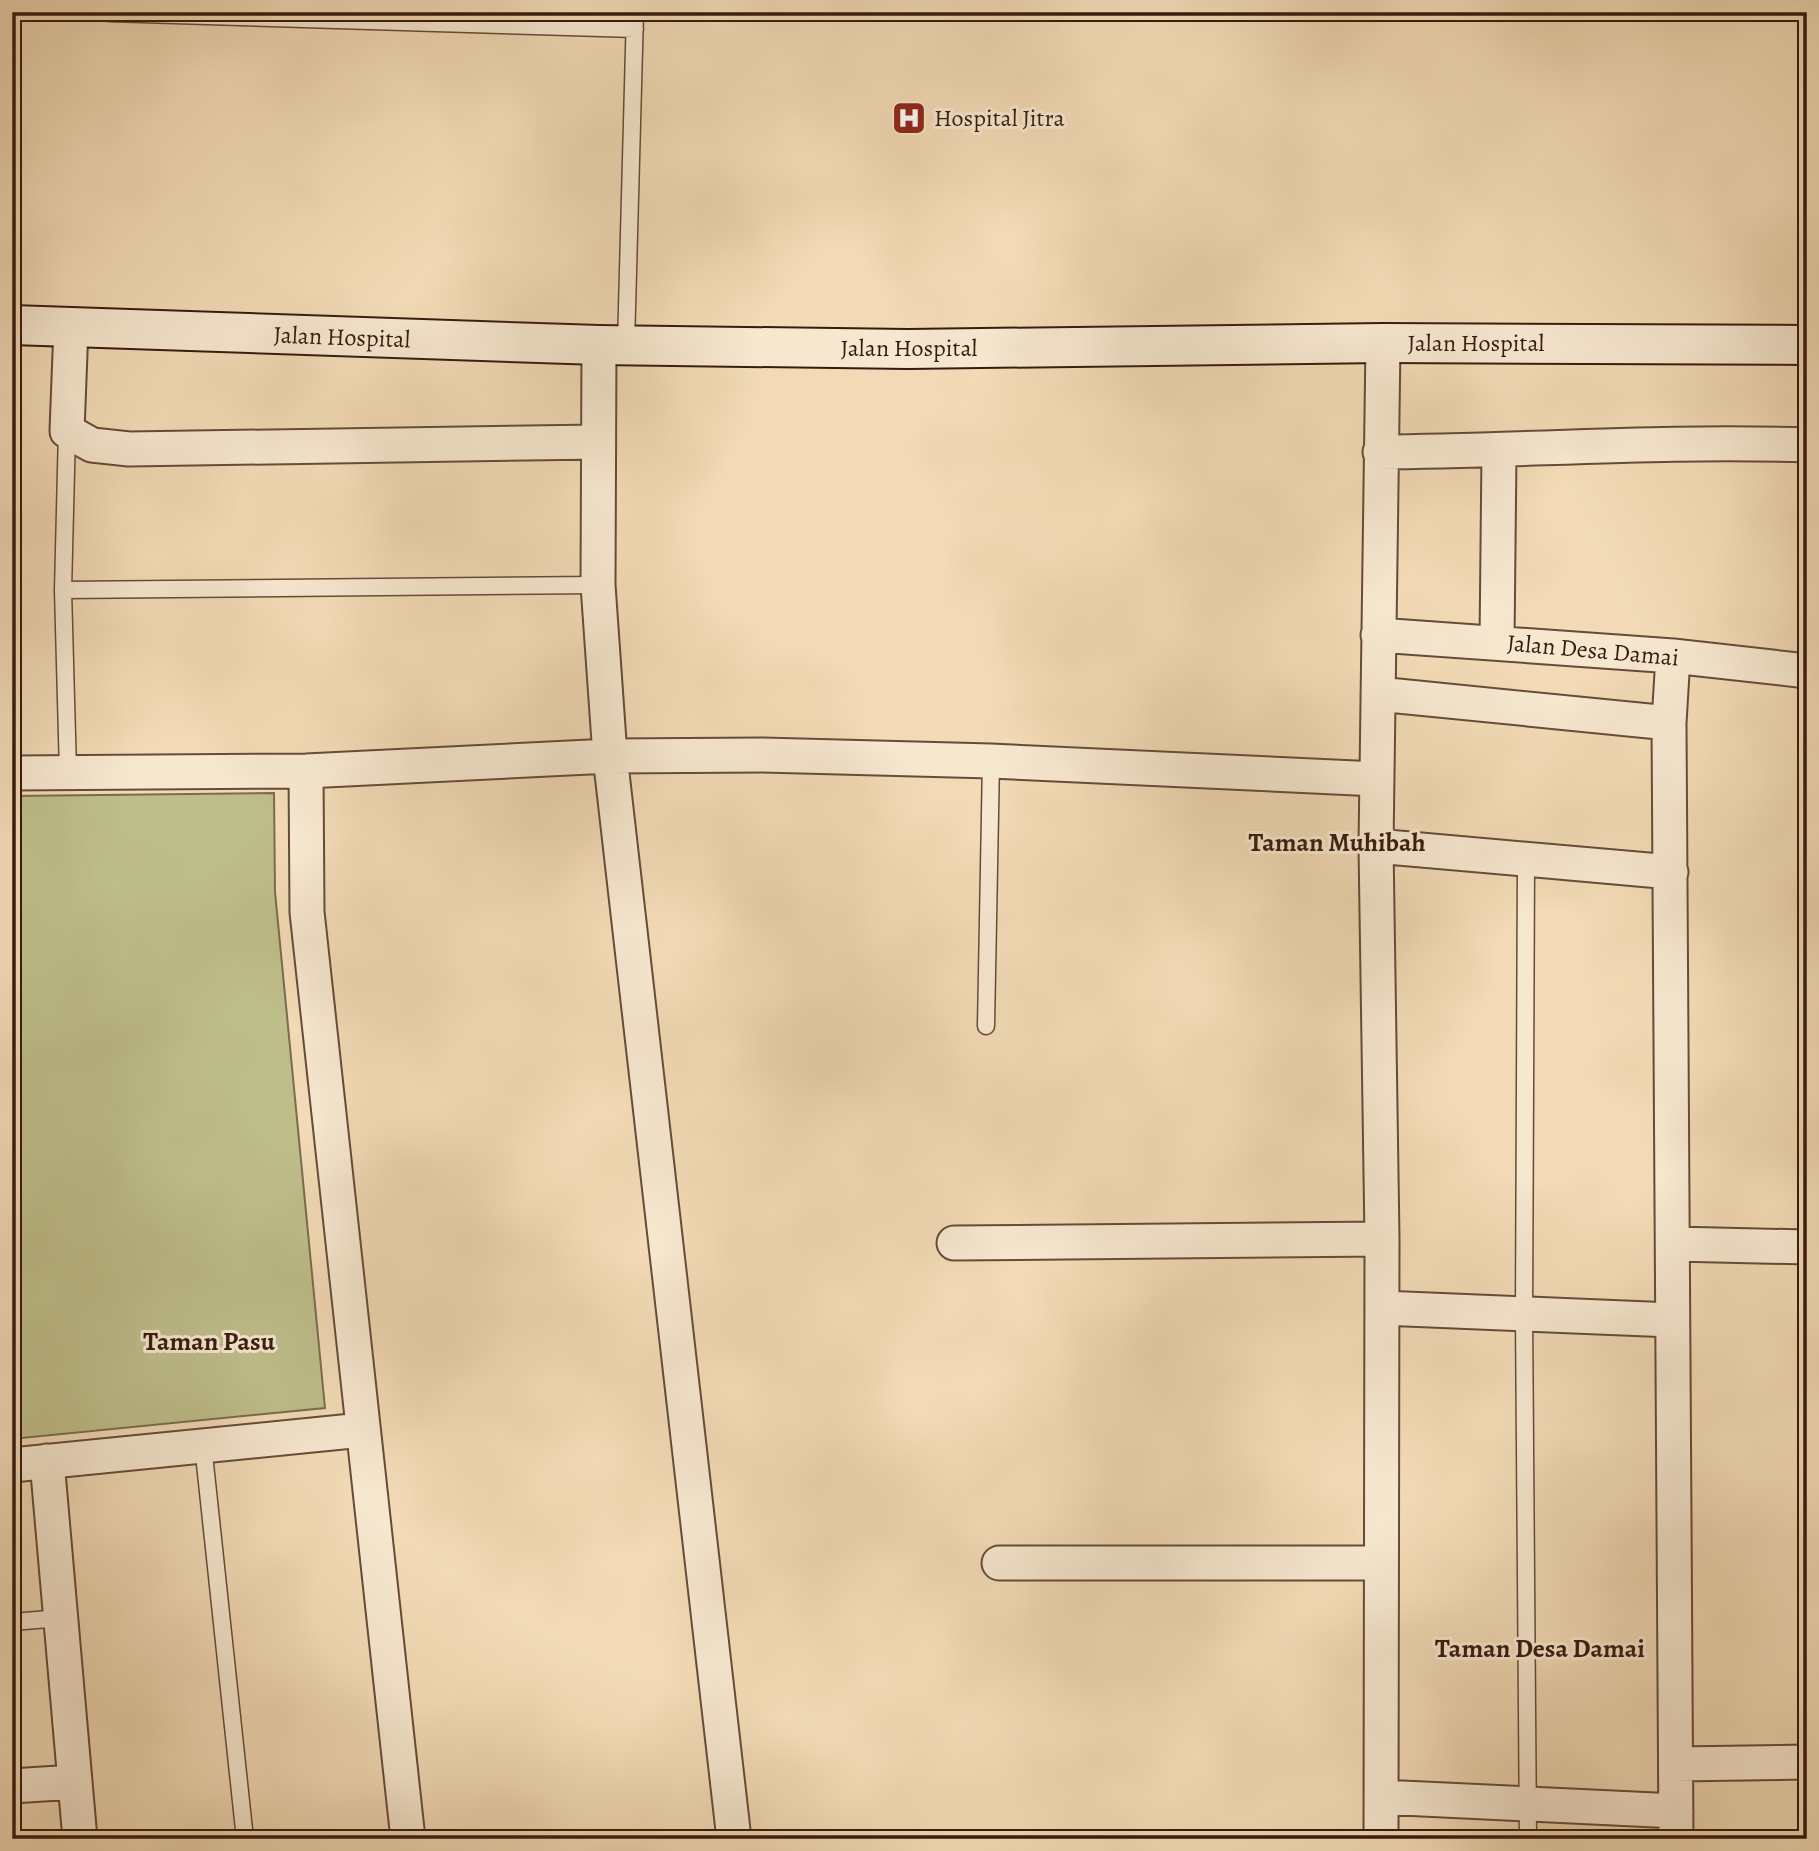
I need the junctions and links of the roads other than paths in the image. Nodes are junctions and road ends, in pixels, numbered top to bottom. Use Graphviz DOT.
graph roads {
  1 [pos="109,13"];
  2 [pos="635,20"];
  3 [pos="12,325"];
  4 [pos="71,327"];
  5 [pos="1382,344"];
  6 [pos="613,345"];
  7 [pos="1807,345"];
  8 [pos="67,431"];
  9 [pos="598,442"];
  10 [pos="1807,445"];
  11 [pos="1380,452"];
  12 [pos="1499,452"];
  13 [pos="598,585"];
  14 [pos="63,590"];
  15 [pos="1378,635"];
  16 [pos="1497,642"];
  17 [pos="1673,656"];
  18 [pos="1807,671"];
  19 [pos="1378,694"];
  20 [pos="1669,723"];
  21 [pos="610,757"];
  22 [pos="991,761"];
  23 [pos="306,771"];
  24 [pos="68,772"];
  25 [pos="12,773"];
  26 [pos="1377,779"];
  27 [pos="1376,846"];
  28 [pos="1526,859"];
  29 [pos="1671,872"];
  30 [pos="986,1026"];
  31 [pos="1382,1239"];
  32 [pos="954,1243"];
  33 [pos="1674,1244"];
  34 [pos="1807,1247"];
  35 [pos="1382,1308"];
  36 [pos="1524,1314"];
  37 [pos="1672,1320"];
  38 [pos="362,1430"];
  39 [pos="203,1445"];
  40 [pos="47,1461"];
  41 [pos="12,1465"];
  42 [pos="999,1563"];
  43 [pos="1380,1563"];
  44 [pos="61,1618"];
  45 [pos="12,1622"];
  46 [pos="1807,1762"];
  47 [pos="1677,1764"];
  48 [pos="74,1782"];
  49 [pos="12,1786"];
  50 [pos="1381,1797"];
  51 [pos="1528,1804"];
  52 [pos="1676,1825"];
  53 [pos="80,1839"];
  54 [pos="245,1839"];
  55 [pos="408,1839"];
  56 [pos="734,1839"];
  57 [pos="1381,1839"];
  58 [pos="1528,1839"];
  1 -- 2 [label="lane"];
  2 -- 6 [label="lane"];
  3 -- 4 [label="street, Jalan Hospital"];
  4 -- 6 [label="street, Jalan Hospital"];
  4 -- 8 [label="street"];
  5 -- 6 [label="street, Jalan Hospital"];
  5 -- 7 [label="street, Jalan Hospital"];
  5 -- 11 [label="street"];
  6 -- 9 [label="street"];
  8 -- 9 [label="street"];
  8 -- 14 [label="lane"];
  9 -- 13 [label="street"];
  10 -- 12 [label="street"];
  11 -- 12 [label="street"];
  11 -- 15 [label="street"];
  12 -- 16 [label="street"];
  13 -- 14 [label="lane"];
  13 -- 21 [label="street"];
  14 -- 24 [label="lane"];
  15 -- 16 [label="street, Jalan Desa Damai"];
  15 -- 19 [label="street"];
  16 -- 17 [label="street, Jalan Desa Damai"];
  17 -- 18 [label="street, Jalan Desa Damai"];
  17 -- 20 [label="street"];
  19 -- 20 [label="street"];
  19 -- 26 [label="street"];
  20 -- 29 [label="street"];
  21 -- 22 [label="street"];
  21 -- 23 [label="street"];
  21 -- 56 [label="street"];
  22 -- 26 [label="street"];
  22 -- 30 [label="lane"];
  23 -- 24 [label="street"];
  23 -- 38 [label="street"];
  24 -- 25 [label="street"];
  26 -- 27 [label="street"];
  27 -- 28 [label="street"];
  27 -- 31 [label="street"];
  28 -- 29 [label="street"];
  28 -- 36 [label="lane"];
  29 -- 33 [label="street"];
  31 -- 32 [label="street"];
  31 -- 35 [label="street"];
  33 -- 34 [label="street"];
  33 -- 37 [label="street"];
  35 -- 36 [label="street"];
  35 -- 43 [label="street"];
  36 -- 37 [label="street"];
  36 -- 51 [label="lane"];
  37 -- 47 [label="street"];
  38 -- 39 [label="street"];
  38 -- 55 [label="street"];
  39 -- 40 [label="street"];
  39 -- 54 [label="lane"];
  40 -- 41 [label="street"];
  40 -- 44 [label="street"];
  42 -- 43 [label="street"];
  43 -- 50 [label="street"];
  44 -- 45 [label="lane"];
  44 -- 48 [label="street"];
  46 -- 47 [label="street"];
  47 -- 52 [label="street"];
  48 -- 49 [label="street"];
  48 -- 53 [label="street"];
  50 -- 51 [label="street"];
  50 -- 57 [label="street"];
  51 -- 52 [label="street"];
  51 -- 58 [label="lane"];
}
